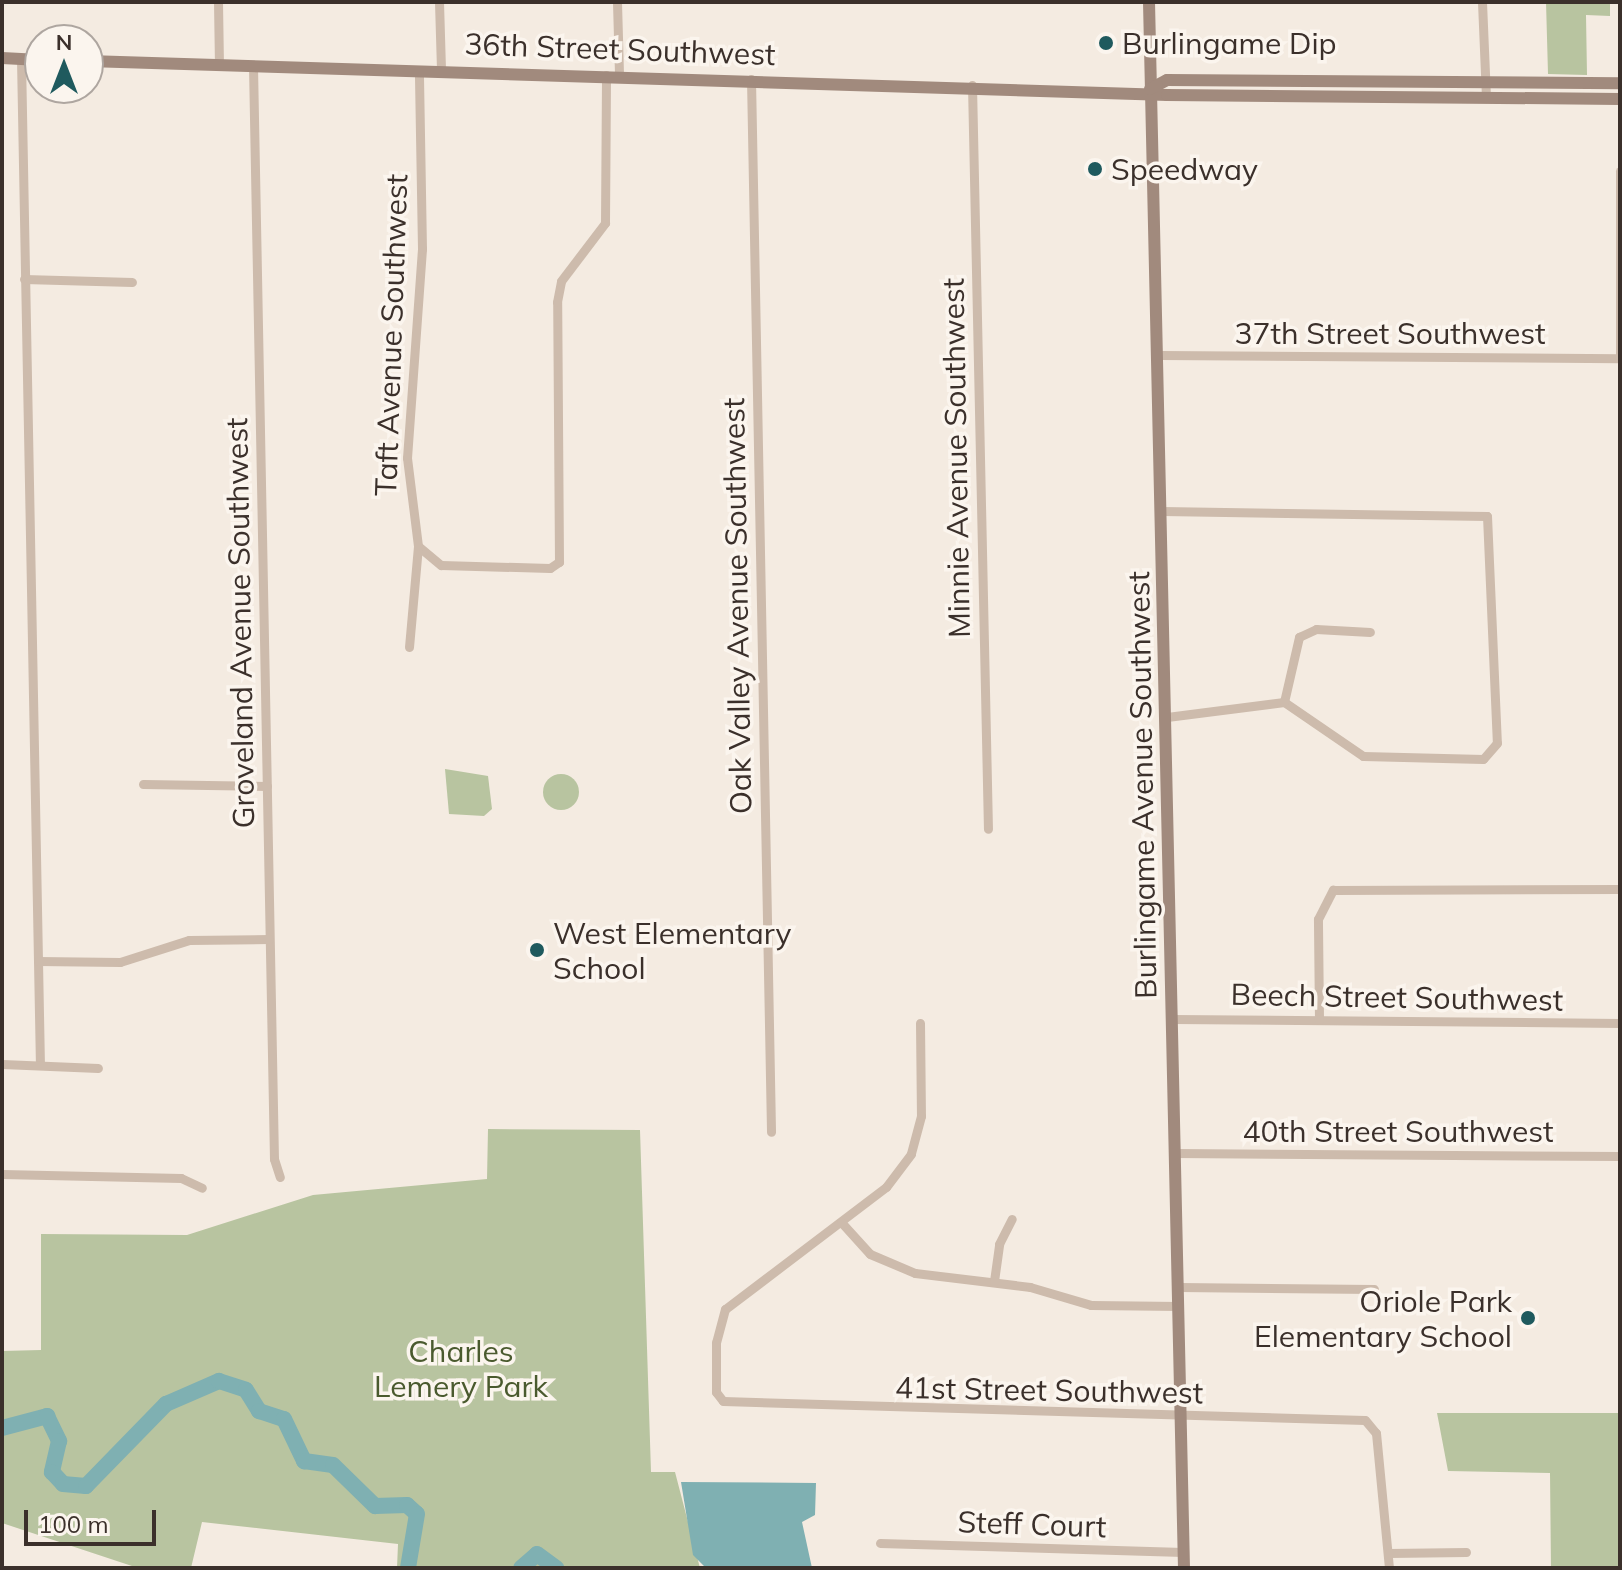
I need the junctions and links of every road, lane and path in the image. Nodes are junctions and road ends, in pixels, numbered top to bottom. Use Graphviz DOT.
graph roads {
  1 [pos="218,2"];
  2 [pos="439,2"];
  3 [pos="617,2"];
  4 [pos="1149,2"];
  5 [pos="1482,2"];
  6 [pos="2,58"];
  7 [pos="21,59"];
  8 [pos="24,59"];
  9 [pos="104,61"];
  10 [pos="219,65"];
  11 [pos="253,66"];
  12 [pos="419,70"];
  13 [pos="441,70"];
  14 [pos="612,75"];
  15 [pos="751,79"];
  16 [pos="1314,82"];
  17 [pos="1485,83"];
  18 [pos="1620,83"];
  19 [pos="972,85"];
  20 [pos="1150,89"];
  21 [pos="1271,96"];
  22 [pos="1486,98"];
  23 [pos="1620,99"];
  24 [pos="1618,176"];
  25 [pos="24,279"];
  26 [pos="132,282"];
  27 [pos="1160,355"];
  28 [pos="1620,357"];
  29 [pos="1162,511"];
  30 [pos="418,546"];
  31 [pos="1370,632"];
  32 [pos="409,647"];
  33 [pos="1284,702"];
  34 [pos="1167,717"];
  35 [pos="143,784"];
  36 [pos="267,786"];
  37 [pos="988,829"];
  38 [pos="1620,889"];
  39 [pos="269,939"];
  40 [pos="38,961"];
  41 [pos="1173,1019"];
  42 [pos="1319,1020"];
  43 [pos="920,1023"];
  44 [pos="1620,1023"];
  45 [pos="2,1064"];
  46 [pos="40,1065"];
  47 [pos="98,1068"];
  48 [pos="771,1132"];
  49 [pos="1175,1153"];
  50 [pos="1620,1156"];
  51 [pos="2,1174"];
  52 [pos="280,1177"];
  53 [pos="202,1188"];
  54 [pos="1012,1219"];
  55 [pos="841,1222"];
  56 [pos="994,1281"];
  57 [pos="1179,1287"];
  58 [pos="1374,1289"];
  59 [pos="1179,1306"];
  60 [pos="1180,1418"];
  61 [pos="880,1543"];
  62 [pos="1183,1552"];
  63 [pos="1466,1552"];
  64 [pos="1389,1553"];
  65 [pos="1184,1568"];
  66 [pos="1389,1568"];
  1 -- 10 [label="street"];
  2 -- 13 [label="street"];
  3 -- 14 [label="street"];
  4 -- 20 [label="street, Burlingame Avenue Southwest"];
  5 -- 17 [label="street"];
  6 -- 7 [label="street"];
  7 -- 8 [label="street"];
  7 -- 25 [label="street"];
  9 -- 10 [label="street, 36th Street Southwest"];
  10 -- 11 [label="street, 36th Street Southwest"];
  11 -- 12 [label="street, 36th Street Southwest"];
  11 -- 36 [label="street, Groveland Avenue Southwest"];
  12 -- 13 [label="street, 36th Street Southwest"];
  12 -- 30 [label="street, Taft Avenue Southwest"];
  13 -- 14 [label="street, 36th Street Southwest"];
  14 -- 15 [label="street, 36th Street Southwest"];
  14 -- 30 [label="street"];
  15 -- 19 [label="street, 36th Street Southwest"];
  15 -- 48 [label="street, Oak Valley Avenue Southwest"];
  16 -- 17 [label="street, 36th Street Southwest"];
  16 -- 20 [label="street, 36th Street Southwest"];
  16 -- 21 [label="street"];
  17 -- 18 [label="street, 36th Street Southwest"];
  17 -- 22 [label="street"];
  19 -- 20 [label="street, 36th Street Southwest"];
  19 -- 37 [label="street, Minnie Avenue Southwest"];
  20 -- 21 [label="street, 36th Street Southwest"];
  20 -- 27 [label="street, Burlingame Avenue Southwest"];
  21 -- 22 [label="street, 36th Street Southwest"];
  22 -- 23 [label="street, 36th Street Southwest"];
  24 -- 28 [label="street"];
  25 -- 26 [label="street"];
  25 -- 40 [label="street"];
  27 -- 28 [label="street, 37th Street Southwest"];
  27 -- 29 [label="street, Burlingame Avenue Southwest"];
  29 -- 33 [label="street"];
  29 -- 34 [label="street, Burlingame Avenue Southwest"];
  30 -- 32 [label="street, Taft Avenue Southwest"];
  31 -- 33 [label="street"];
  33 -- 34 [label="street"];
  34 -- 41 [label="street, Burlingame Avenue Southwest"];
  35 -- 36 [label="street"];
  36 -- 39 [label="street, Groveland Avenue Southwest"];
  38 -- 42 [label="street"];
  39 -- 40 [label="street"];
  39 -- 52 [label="street, Groveland Avenue Southwest"];
  40 -- 46 [label="street"];
  41 -- 42 [label="street, Beech Street Southwest"];
  41 -- 49 [label="street, Burlingame Avenue Southwest"];
  42 -- 44 [label="street, Beech Street Southwest"];
  43 -- 55 [label="street"];
  45 -- 46 [label="street"];
  46 -- 47 [label="street"];
  49 -- 50 [label="street, 40th Street Southwest"];
  49 -- 57 [label="street, Burlingame Avenue Southwest"];
  51 -- 53 [label="street"];
  54 -- 56 [label="street"];
  55 -- 56 [label="street"];
  55 -- 60 [label="street, 41st Street Southwest"];
  56 -- 59 [label="street"];
  57 -- 58 [label="street"];
  57 -- 59 [label="street, Burlingame Avenue Southwest"];
  59 -- 60 [label="street, Burlingame Avenue Southwest"];
  60 -- 62 [label="street, Burlingame Avenue Southwest"];
  60 -- 64 [label="street, 41st Street Southwest"];
  61 -- 62 [label="street, Steff Court"];
  62 -- 65 [label="street, Burlingame Avenue Southwest"];
  63 -- 64 [label="street"];
  64 -- 66 [label="street"];
}
